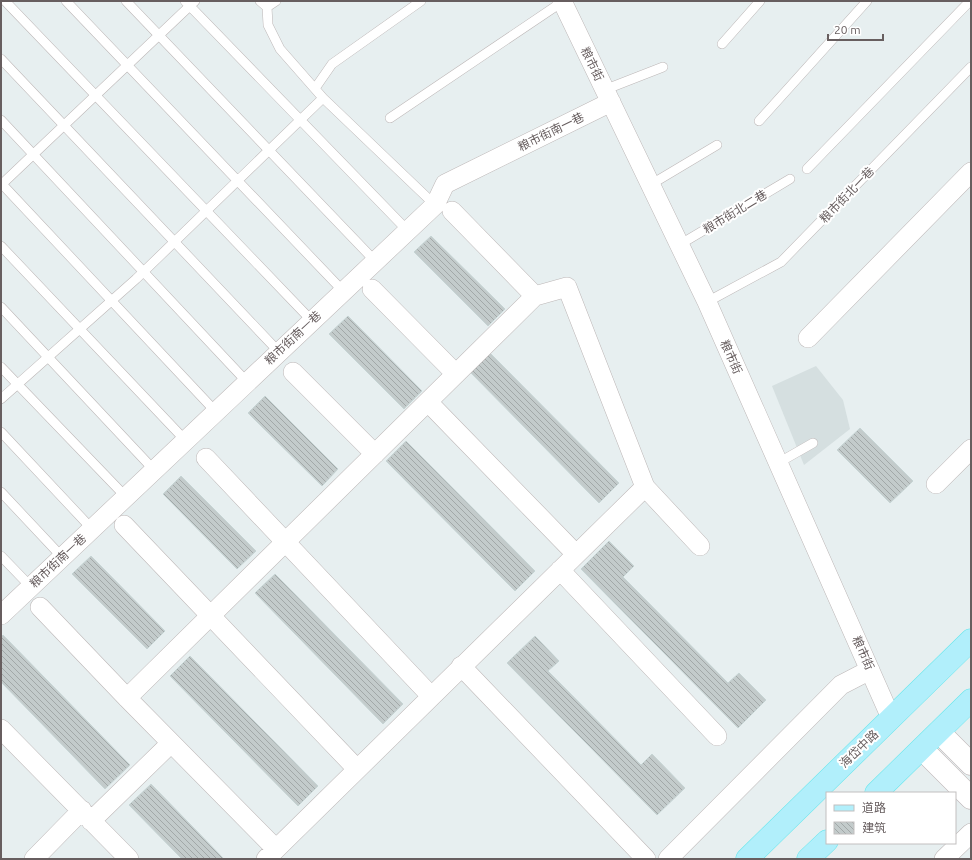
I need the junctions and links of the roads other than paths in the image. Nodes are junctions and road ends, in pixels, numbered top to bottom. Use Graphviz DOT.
graph roads {
  1 [pos="5,1"];
  2 [pos="66,1"];
  3 [pos="126,1"];
  4 [pos="276,1"];
  5 [pos="421,1"];
  6 [pos="562,1"];
  7 [pos="760,1"];
  8 [pos="867,1"];
  9 [pos="970,1"];
  10 [pos="190,2"];
  11 [pos="264,4"];
  12 [pos="159,35"];
  13 [pos="722,44"];
  14 [pos="1,59"];
  15 [pos="127,65"];
  16 [pos="663,67"];
  17 [pos="971,67"];
  18 [pos="316,87"];
  19 [pos="95,95"];
  20 [pos="608,96"];
  21 [pos="324,98"];
  22 [pos="390,118"];
  23 [pos="1,120"];
  24 [pos="301,120"];
  25 [pos="759,120"];
  26 [pos="64,125"];
  27 [pos="717,145"];
  28 [pos="269,150"];
  29 [pos="33,154"];
  30 [pos="806,169"];
  31 [pos="971,172"];
  32 [pos="790,179"];
  33 [pos="238,180"];
  34 [pos="1,184"];
  35 [pos="650,185"];
  36 [pos="443,208"];
  37 [pos="207,211"];
  38 [pos="407,230"];
  39 [pos="175,242"];
  40 [pos="679,245"];
  41 [pos="1,246"];
  42 [pos="375,261"];
  43 [pos="143,272"];
  44 [pos="372,290"];
  45 [pos="343,291"];
  46 [pos="534,296"];
  47 [pos="112,301"];
  48 [pos="707,302"];
  49 [pos="1,307"];
  50 [pos="312,321"];
  51 [pos="80,329"];
  52 [pos="808,338"];
  53 [pos="279,352"];
  54 [pos="48,357"];
  55 [pos="1,367"];
  56 [pos="293,372"];
  57 [pos="456,374"];
  58 [pos="247,382"];
  59 [pos="18,384"];
  60 [pos="1,399"];
  61 [pos="428,402"];
  62 [pos="216,412"];
  63 [pos="1,432"];
  64 [pos="186,440"];
  65 [pos="813,443"];
  66 [pos="971,449"];
  67 [pos="375,454"];
  68 [pos="206,458"];
  69 [pos="778,464"];
  70 [pos="154,470"];
  71 [pos="936,484"];
  72 [pos="645,487"];
  73 [pos="1,492"];
  74 [pos="126,497"];
  75 [pos="124,525"];
  76 [pos="92,529"];
  77 [pos="286,542"];
  78 [pos="700,546"];
  79 [pos="570,548"];
  80 [pos="1,556"];
  81 [pos="62,557"];
  82 [pos="560,570"];
  83 [pos="31,587"];
  84 [pos="40,607"];
  85 [pos="1,615"];
  86 [pos="211,617"];
  87 [pos="971,640"];
  88 [pos="461,666"];
  89 [pos="870,670"];
  90 [pos="431,696"];
  91 [pos="127,698"];
  92 [pos="971,700"];
  93 [pos="891,718"];
  94 [pos="1,728"];
  95 [pos="938,732"];
  96 [pos="717,736"];
  97 [pos="171,743"];
  98 [pos="922,749"];
  99 [pos="971,764"];
  100 [pos="357,769"];
  101 [pos="877,792"];
  102 [pos="971,798"];
  103 [pos="86,815"];
  104 [pos="971,833"];
  105 [pos="826,842"];
  106 [pos="271,854"];
  107 [pos="676,857"];
  108 [pos="34,859"];
  109 [pos="130,859"];
  110 [pos="646,859"];
  111 [pos="747,859"];
  112 [pos="808,859"];
  113 [pos="944,859"];
  1 -- 19 [label="lane"];
  2 -- 15 [label="lane"];
  3 -- 12 [label="lane"];
  4 -- 11 [label="lane"];
  5 -- 18 [label="lane"];
  6 -- 20 [label="street, 粮市街"];
  6 -- 22 [label="lane"];
  7 -- 13 [label="lane"];
  8 -- 25 [label="lane"];
  9 -- 30 [label="lane"];
  10 -- 12 [label="lane"];
  10 -- 24 [label="lane"];
  11 -- 18 [label="lane"];
  12 -- 15 [label="lane"];
  12 -- 28 [label="lane"];
  14 -- 26 [label="lane"];
  15 -- 19 [label="lane"];
  15 -- 33 [label="lane"];
  16 -- 20 [label="lane"];
  17 -- 48 [label="lane, 粮市街北一巷"];
  18 -- 21 [label="lane"];
  19 -- 26 [label="lane"];
  19 -- 37 [label="lane"];
  20 -- 35 [label="street, 粮市街"];
  20 -- 36 [label="street, 粮市街南一巷"];
  21 -- 24 [label="lane"];
  21 -- 36 [label="lane"];
  23 -- 29 [label="lane"];
  24 -- 28 [label="lane"];
  24 -- 38 [label="lane"];
  26 -- 29 [label="lane"];
  26 -- 39 [label="lane"];
  27 -- 35 [label="lane"];
  28 -- 33 [label="lane"];
  28 -- 42 [label="lane"];
  29 -- 34 [label="lane"];
  29 -- 43 [label="lane"];
  31 -- 52 [label="street"];
  32 -- 40 [label="lane, 粮市街北二巷"];
  33 -- 37 [label="lane"];
  33 -- 45 [label="lane"];
  34 -- 47 [label="lane"];
  35 -- 40 [label="street, 粮市街"];
  36 -- 38 [label="street, 粮市街南一巷"];
  36 -- 46 [label="street"];
  37 -- 39 [label="lane"];
  37 -- 50 [label="lane"];
  38 -- 42 [label="street, 粮市街南一巷"];
  39 -- 43 [label="lane"];
  39 -- 53 [label="lane"];
  40 -- 48 [label="street, 粮市街"];
  41 -- 51 [label="lane"];
  42 -- 45 [label="street, 粮市街南一巷"];
  43 -- 47 [label="lane"];
  43 -- 58 [label="lane"];
  44 -- 57 [label="street"];
  45 -- 50 [label="street, 粮市街南一巷"];
  46 -- 57 [label="street"];
  46 -- 72 [label="street"];
  47 -- 51 [label="lane"];
  47 -- 62 [label="lane"];
  48 -- 69 [label="street, 粮市街"];
  49 -- 54 [label="lane"];
  50 -- 53 [label="street, 粮市街南一巷"];
  51 -- 54 [label="lane"];
  51 -- 64 [label="lane"];
  53 -- 58 [label="street, 粮市街南一巷"];
  54 -- 59 [label="lane"];
  54 -- 70 [label="lane"];
  55 -- 59 [label="lane"];
  56 -- 67 [label="street"];
  57 -- 61 [label="street"];
  58 -- 62 [label="street, 粮市街南一巷"];
  59 -- 60 [label="lane"];
  59 -- 74 [label="lane"];
  61 -- 67 [label="street"];
  61 -- 79 [label="street"];
  62 -- 64 [label="street, 粮市街南一巷"];
  63 -- 76 [label="lane"];
  64 -- 70 [label="street, 粮市街南一巷"];
  65 -- 69 [label="lane"];
  66 -- 71 [label="street"];
  67 -- 77 [label="street"];
  68 -- 77 [label="street"];
  69 -- 89 [label="street, 粮市街"];
  70 -- 74 [label="street, 粮市街南一巷"];
  72 -- 78 [label="street"];
  72 -- 82 [label="street"];
  73 -- 81 [label="lane"];
  74 -- 76 [label="street, 粮市街南一巷"];
  75 -- 86 [label="street"];
  76 -- 81 [label="street, 粮市街南一巷"];
  77 -- 86 [label="street"];
  77 -- 90 [label="street"];
  80 -- 83 [label="lane"];
  81 -- 83 [label="street, 粮市街南一巷"];
  82 -- 88 [label="street"];
  82 -- 96 [label="street"];
  83 -- 85 [label="street, 粮市街南一巷"];
  84 -- 91 [label="street"];
  86 -- 91 [label="street"];
  86 -- 100 [label="street"];
  87 -- 93 [label="main road, 海岱中路"];
  88 -- 90 [label="street"];
  88 -- 110 [label="street"];
  89 -- 93 [label="street, 粮市街"];
  89 -- 107 [label="street"];
  90 -- 100 [label="street"];
  91 -- 97 [label="street"];
  92 -- 95 [label="main road"];
  93 -- 111 [label="main road, 海岱中路"];
  94 -- 103 [label="street"];
  95 -- 98 [label="main road"];
  95 -- 99 [label="street"];
  97 -- 103 [label="street"];
  97 -- 106 [label="street"];
  98 -- 101 [label="main road"];
  98 -- 102 [label="street"];
  100 -- 106 [label="street"];
  103 -- 108 [label="street"];
  103 -- 109 [label="street"];
  104 -- 113 [label="street"];
  105 -- 112 [label="main road"];
}
